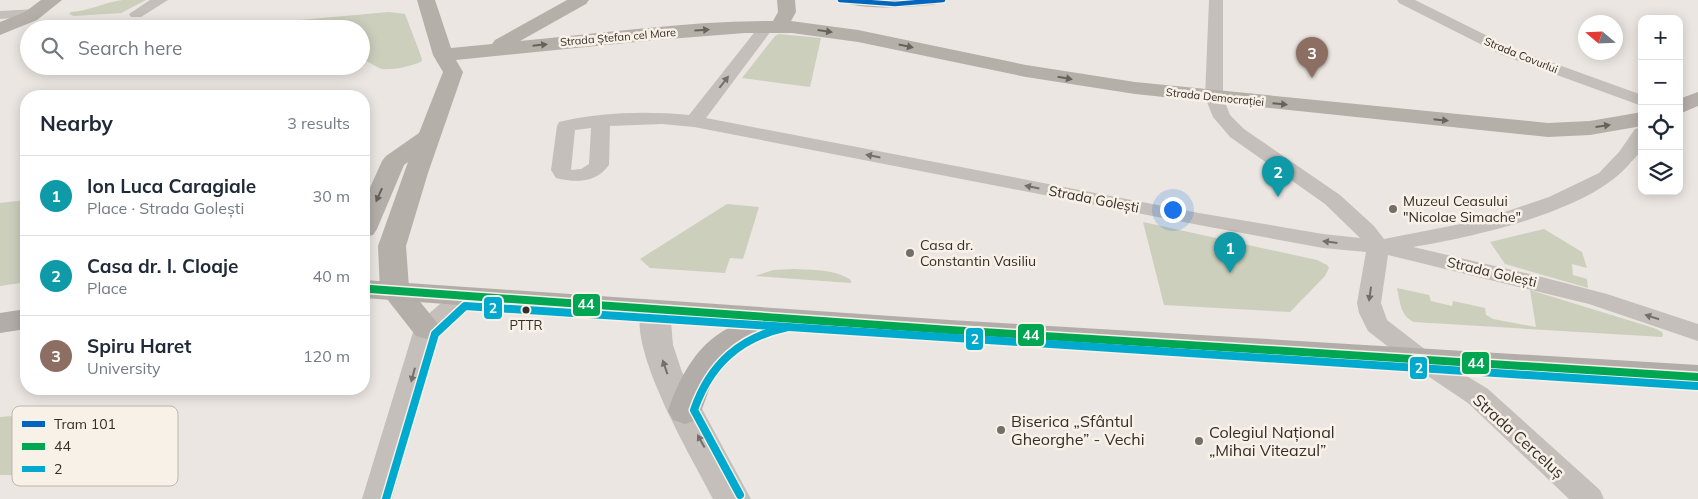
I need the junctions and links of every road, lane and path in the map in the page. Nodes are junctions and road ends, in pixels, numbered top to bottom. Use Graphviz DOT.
graph roads {
  1 [pos="53,0"];
  2 [pos="161,0"];
  3 [pos="426,0"];
  4 [pos="580,0"];
  5 [pos="786,0"];
  6 [pos="855,0"];
  7 [pos="931,0"];
  8 [pos="1216,0"];
  9 [pos="1404,0"];
  10 [pos="36,13"];
  11 [pos="136,14"];
  12 [pos="0,15"];
  13 [pos="20,20"];
  14 [pos="20,20"];
  15 [pos="779,27"];
  16 [pos="0,29"];
  17 [pos="492,50"];
  18 [pos="448,64"];
  19 [pos="1214,97"];
  20 [pos="1638,100"];
  21 [pos="694,120"];
  22 [pos="1638,120"];
  23 [pos="601,121"];
  24 [pos="430,136"];
  25 [pos="1638,139"];
  26 [pos="370,215"];
  27 [pos="1378,246"];
  28 [pos="370,289"];
  29 [pos="395,290"];
  30 [pos="462,297"];
  31 [pos="656,310"];
  32 [pos="786,318"];
  33 [pos="20,320"];
  34 [pos="0,322"];
  35 [pos="427,328"];
  36 [pos="1698,333"];
  37 [pos="1422,360"];
  38 [pos="1698,377"];
  39 [pos="685,412"];
  40 [pos="377,499"];
  41 [pos="732,499"];
  42 [pos="1589,499"];
  1 -- 10 [label="main road"];
  2 -- 11 [label="street"];
  3 -- 18 [label="main road"];
  4 -- 17 [label="main road"];
  5 -- 15 [label="main road"];
  6 -- 7 [label="main road"];
  8 -- 19 [label="street"];
  9 -- 20 [label="street, Strada Covurlui"];
  10 -- 12 [label="street"];
  10 -- 13 [label="main road"];
  14 -- 16 [label="main road"];
  17 -- 15 [label="main road, Strada Ștefan cel Mare, one-way"];
  15 -- 19 [label="main road, Strada Democrației, one-way"];
  21 -- 15 [label="street, one-way"];
  17 -- 18 [label="main road"];
  18 -- 24 [label="main road"];
  19 -- 22 [label="main road, Strada Democrației, one-way"];
  19 -- 27 [label="street"];
  21 -- 23 [label="street, Strada Golești"];
  27 -- 21 [label="street, Strada Golești, one-way"];
  24 -- 26 [label="main road, one-way"];
  24 -- 29 [label="main road"];
  25 -- 27 [label="street"];
  36 -- 27 [label="street, Strada Golești, one-way"];
  27 -- 37 [label="street, Strada Cerceluș, one-way"];
  28 -- 29 [label="main road"];
  29 -- 30 [label="main road"];
  29 -- 35 [label="main road"];
  30 -- 31 [label="main road"];
  30 -- 35 [label="street"];
  31 -- 32 [label="main road"];
  39 -- 31 [label="street, one-way"];
  32 -- 37 [label="main road"];
  32 -- 39 [label="main road"];
  33 -- 34 [label="main road"];
  35 -- 40 [label="street, one-way"];
  37 -- 38 [label="main road"];
  37 -- 42 [label="street, Strada Cerceluș"];
  41 -- 39 [label="street, one-way"];
}
